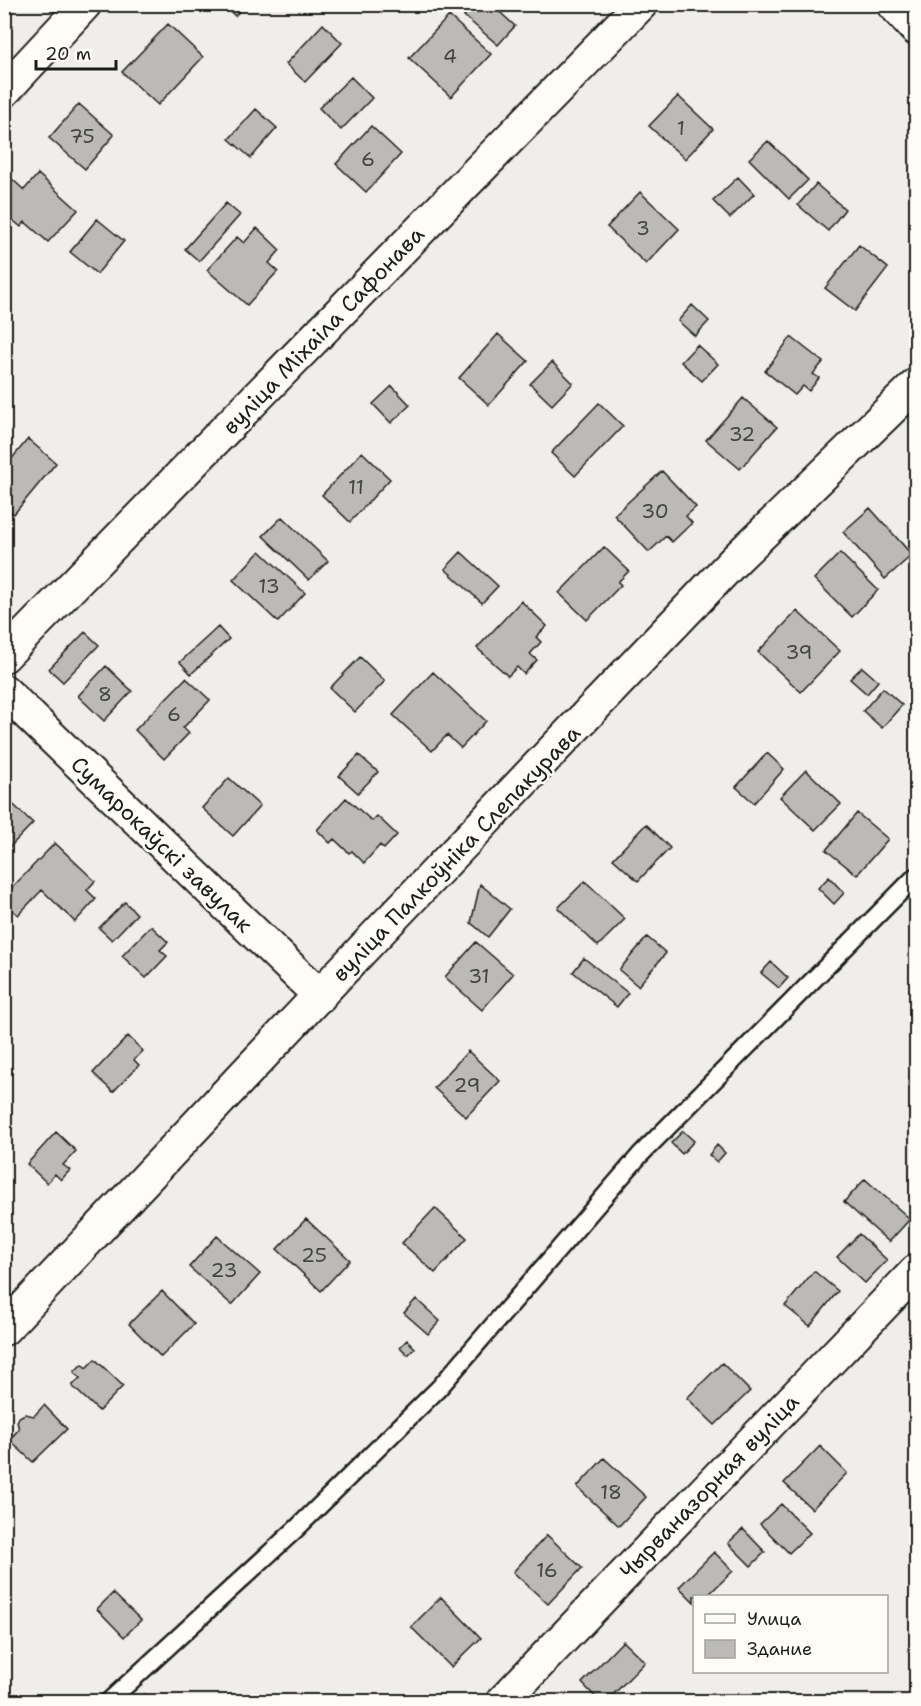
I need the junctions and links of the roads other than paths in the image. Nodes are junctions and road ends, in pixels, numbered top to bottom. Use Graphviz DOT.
graph roads {
  1 [pos="85,4"];
  2 [pos="641,4"];
  3 [pos="894,4"];
  4 [pos="916,28"];
  5 [pos="4,91"];
  6 [pos="916,385"];
  7 [pos="4,656"];
  8 [pos="4,691"];
  9 [pos="916,876"];
  10 [pos="320,996"];
  11 [pos="916,1271"];
  12 [pos="4,1329"];
  13 [pos="108,1701"];
  14 [pos="502,1701"];
  1 -- 5 [label="street"];
  2 -- 7 [label="street, вуліца Міхаіла Сафонава"];
  3 -- 4 [label="street"];
  6 -- 10 [label="street, вуліца Палкоўніка Слепакурава"];
  8 -- 10 [label="street, Сумарокаўскі завулак"];
  9 -- 13 [label="lane"];
  10 -- 12 [label="street, вуліца Палкоўніка Слепакурава"];
  11 -- 14 [label="street, Чырваназорная вуліца"];
}
